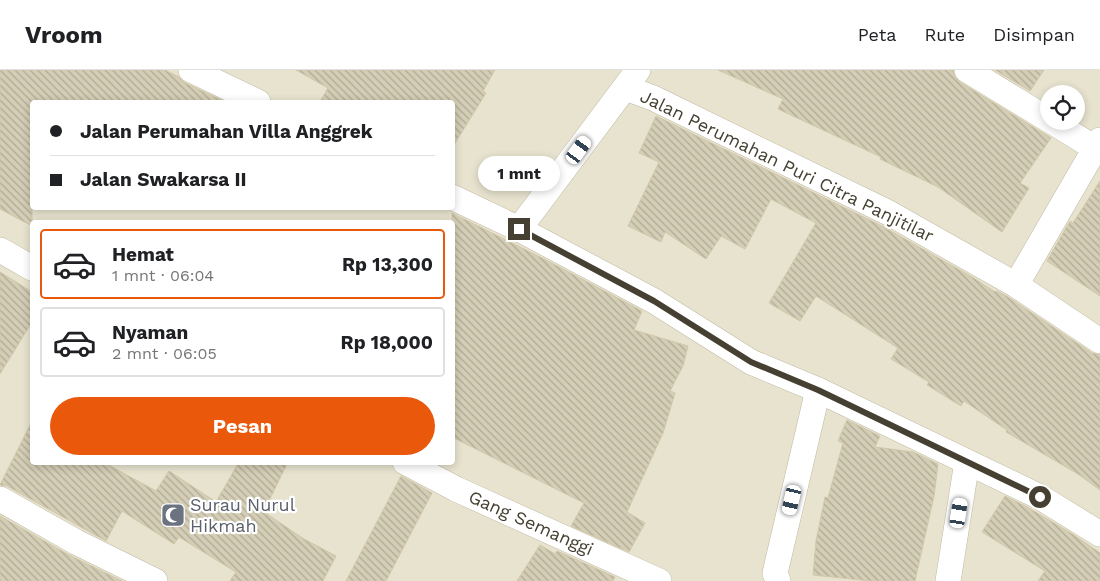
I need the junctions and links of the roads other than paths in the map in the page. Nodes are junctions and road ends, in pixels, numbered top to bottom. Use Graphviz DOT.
graph roads {
  1 [pos="191,70"];
  2 [pos="967,70"];
  3 [pos="632,79"];
  4 [pos="254,100"];
  5 [pos="1040,115"];
  6 [pos="1069,130"];
  7 [pos="1098,144"];
  8 [pos="455,198"];
  9 [pos="519,229"];
  10 [pos="0,250"];
  11 [pos="30,267"];
  12 [pos="1016,286"];
  13 [pos="1100,341"];
  14 [pos="818,390"];
  15 [pos="967,462"];
  16 [pos="411,465"];
  17 [pos="0,499"];
  18 [pos="1100,534"];
  19 [pos="155,581"];
  20 [pos="659,581"];
  21 [pos="778,581"];
  22 [pos="948,581"];
  1 -- 4 [label="street"];
  2 -- 5 [label="street"];
  3 -- 9 [label="street"];
  3 -- 12 [label="street, Jalan Perumahan Puri Citra Panjitilar"];
  6 -- 7 [label="street"];
  7 -- 12 [label="street"];
  8 -- 9 [label="street"];
  9 -- 14 [label="street"];
  10 -- 11 [label="street"];
  12 -- 13 [label="street, Jalan Perumahan Puri Citra Panjitilar"];
  14 -- 15 [label="street"];
  14 -- 21 [label="street"];
  15 -- 18 [label="street"];
  15 -- 22 [label="street"];
  16 -- 20 [label="street, Gang Semanggi"];
  17 -- 19 [label="street"];
}
